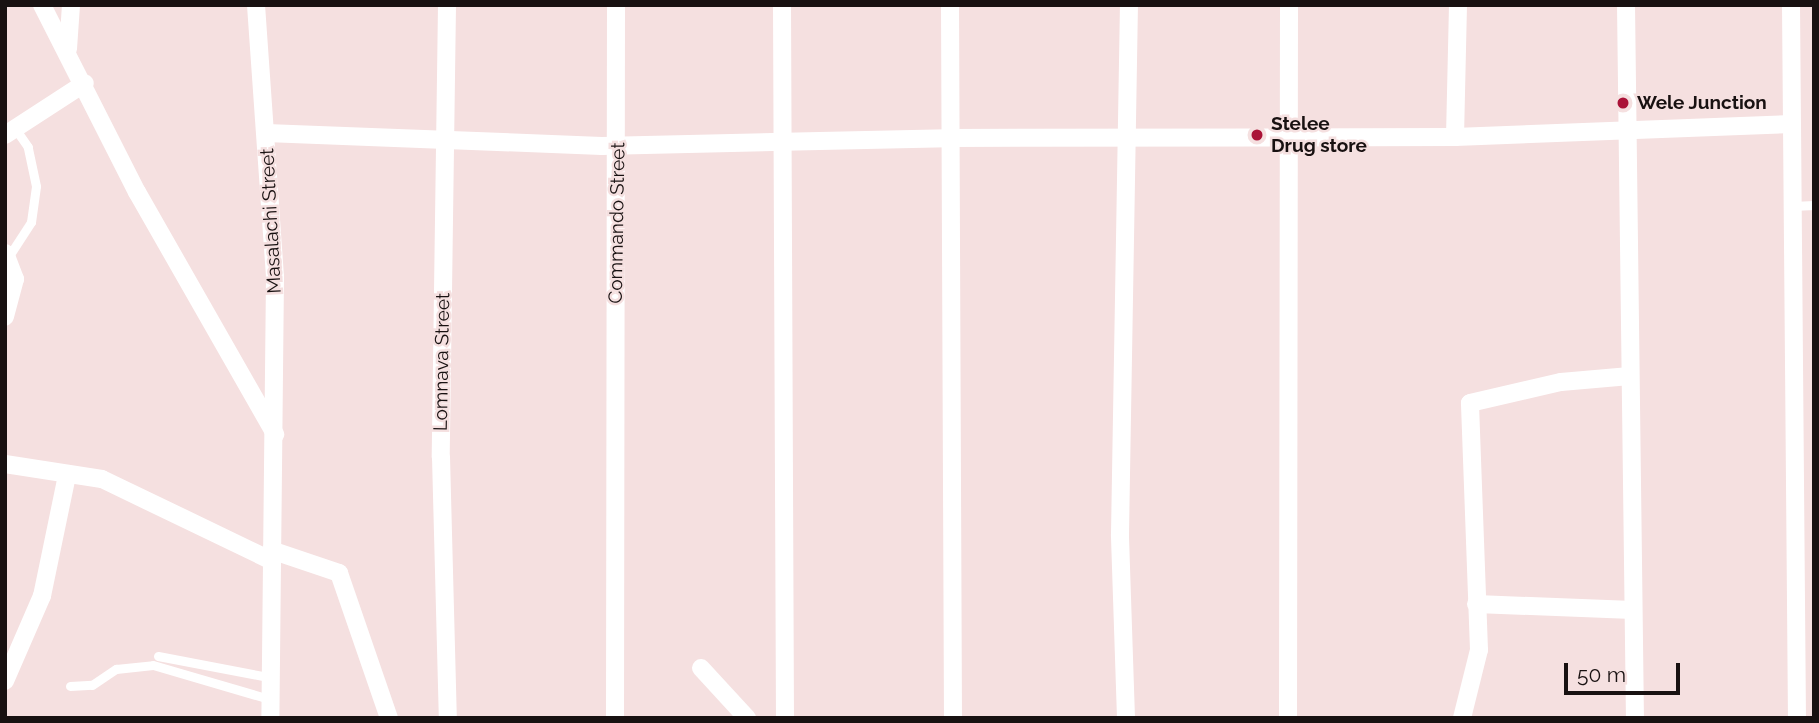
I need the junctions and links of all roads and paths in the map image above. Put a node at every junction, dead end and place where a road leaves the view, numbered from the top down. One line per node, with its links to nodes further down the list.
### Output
1 (42, 5): 13 (street)
2 (71, 5): 13 (street)
3 (256, 5): 18 (street, Masalachi Street)
4 (447, 5): 24 (street, Lomnava Street)
5 (616, 5): 25 (street, Commando Street)
6 (782, 5): 22 (street)
7 (950, 5): 21 (street)
8 (1129, 5): 19 (street)
9 (1289, 5): 23 (street)
10 (1458, 5): 20 (street)
11 (1626, 5): 16 (street)
12 (1791, 5): 15 (street)
13 (68, 49): 14 (street)
14 (85, 83): 17 (street); 31 (street)
15 (1792, 124): 16 (street); 27 (street)
16 (1627, 131): 20 (street); 30 (street)
17 (11, 133): 28 (lane)
18 (266, 133): 24 (street); 31 (street, Masalachi Street)
19 (1126, 137): 21 (street); 23 (street); 50 (street)
20 (1455, 137): 23 (street)
21 (947, 138): 22 (street); 49 (street)
22 (779, 139): 25 (street); 48 (street)
23 (1288, 139): 51 (street)
24 (445, 142): 25 (street); 45 (street, Lomnava Street)
25 (618, 146): 46 (street, Commando Street)
26 (1814, 205): 27 (lane)
27 (1793, 206): 54 (street)
28 (6, 256): 29 (street)
29 (5, 317)
30 (1630, 376): 35 (street); 36 (street)
31 (277, 437): 34 (street, Masalachi Street)
32 (5, 464): 33 (street)
33 (67, 475): 34 (street); 40 (street)
34 (271, 555): 39 (street, Masalachi Street); 44 (street)
35 (1476, 604): 36 (street); 52 (street)
36 (1633, 610): 53 (street)
37 (159, 656): 39 (lane)
38 (701, 668): 47 (street)
39 (268, 677): 42 (street, Masalachi Street)
40 (5, 681)
41 (69, 687): 42 (lane)
42 (269, 699): 43 (street, Masalachi Street)
43 (270, 718)
44 (389, 718)
45 (448, 718)
46 (615, 718)
47 (747, 718)
48 (785, 718)
49 (953, 718)
50 (1126, 718)
51 (1288, 718)
52 (1462, 718)
53 (1635, 718)
54 (1797, 718)

